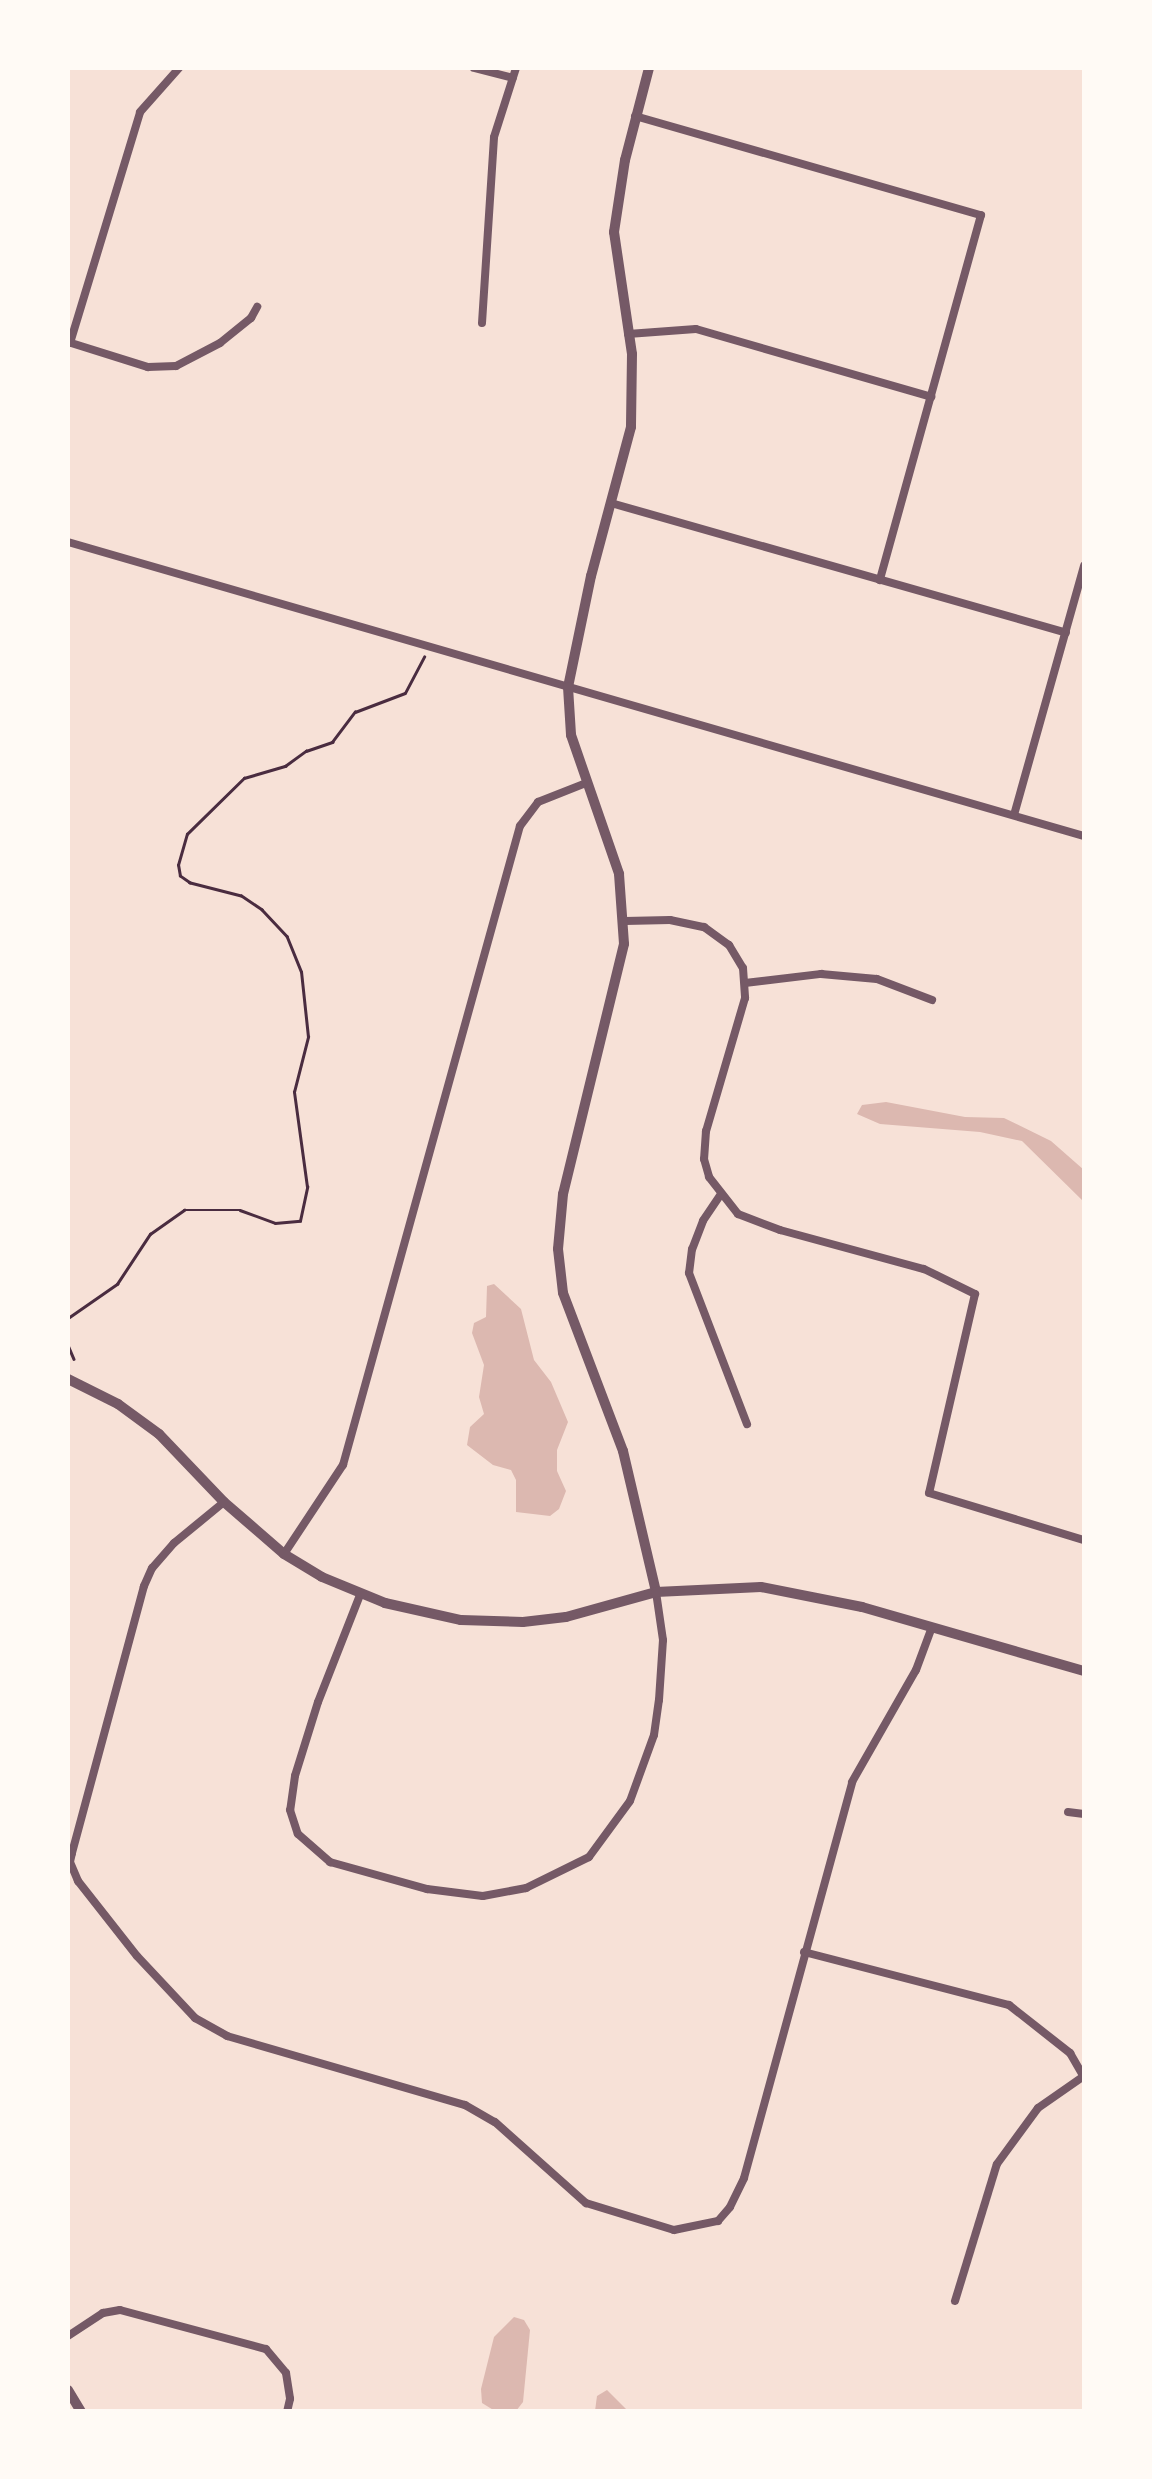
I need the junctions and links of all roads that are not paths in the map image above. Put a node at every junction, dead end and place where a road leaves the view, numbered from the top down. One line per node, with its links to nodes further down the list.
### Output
1 (179, 68): 10 (street)
2 (474, 68): 5 (street)
3 (516, 68): 5 (street)
4 (649, 68): 6 (street)
5 (513, 78): 8 (street)
6 (635, 116): 9 (street); 11 (street)
7 (256, 307): 10 (street)
8 (482, 323)
9 (628, 334): 11 (street); 12 (street)
10 (69, 342)
11 (931, 397): 15 (street)
12 (611, 503): 15 (street); 17 (street)
13 (68, 542): 17 (street)
14 (1084, 566): 16 (street)
15 (880, 580): 16 (street)
16 (1066, 632): 19 (street)
17 (568, 688): 18 (street); 19 (street)
18 (586, 783): 21 (street); 29 (street)
19 (1014, 815): 20 (street)
20 (1084, 836)
21 (625, 921): 22 (street); 30 (street)
22 (744, 983): 23 (street); 24 (street)
23 (932, 1000)
24 (721, 1194): 26 (street); 28 (street)
25 (68, 1379): 27 (street)
26 (747, 1424)
27 (224, 1502): 29 (street); 36 (street)
28 (1084, 1540)
29 (284, 1554): 31 (street)
30 (656, 1592): 31 (street); 31 (street); 32 (street)
31 (360, 1595)
32 (932, 1628): 33 (street); 37 (street)
33 (1084, 1671)
34 (1068, 1812): 35 (street)
35 (1084, 1814)
36 (70, 1853): 37 (street)
37 (804, 1952): 38 (street)
38 (1084, 2076): 39 (street)
39 (954, 2301)
40 (68, 2336): 43 (street)
41 (68, 2390): 42 (street)
42 (81, 2412)
43 (287, 2412)

